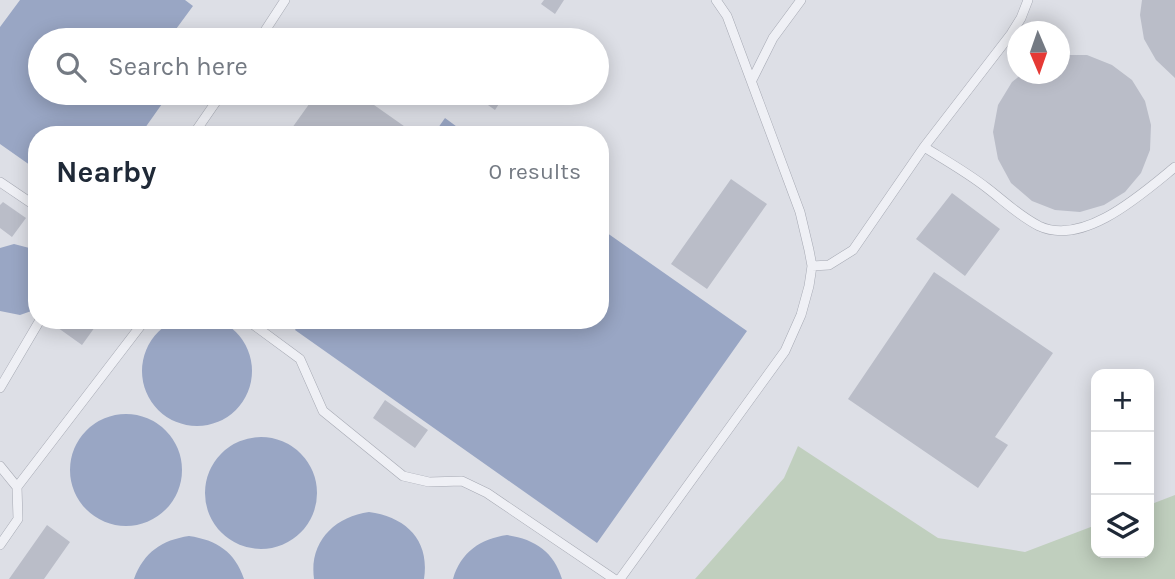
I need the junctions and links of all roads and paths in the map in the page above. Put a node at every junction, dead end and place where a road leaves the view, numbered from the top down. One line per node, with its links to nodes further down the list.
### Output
1 (285, 0): 5 (lane)
2 (716, 0): 6 (lane)
3 (801, 0): 6 (lane)
4 (1028, 0): 9 (lane)
5 (267, 28)
6 (752, 80): 13 (lane)
7 (214, 105): 8 (lane)
8 (199, 126)
9 (924, 147): 10 (lane); 13 (lane)
10 (1175, 167)
11 (0, 182): 12 (lane)
12 (28, 201)
13 (812, 267): 22 (lane)
14 (35, 329): 17 (lane)
15 (138, 329): 19 (lane)
16 (259, 329): 21 (lane)
17 (0, 388)
18 (0, 466): 19 (lane)
19 (17, 487): 20 (lane)
20 (0, 545)
21 (614, 579)
22 (620, 579)

